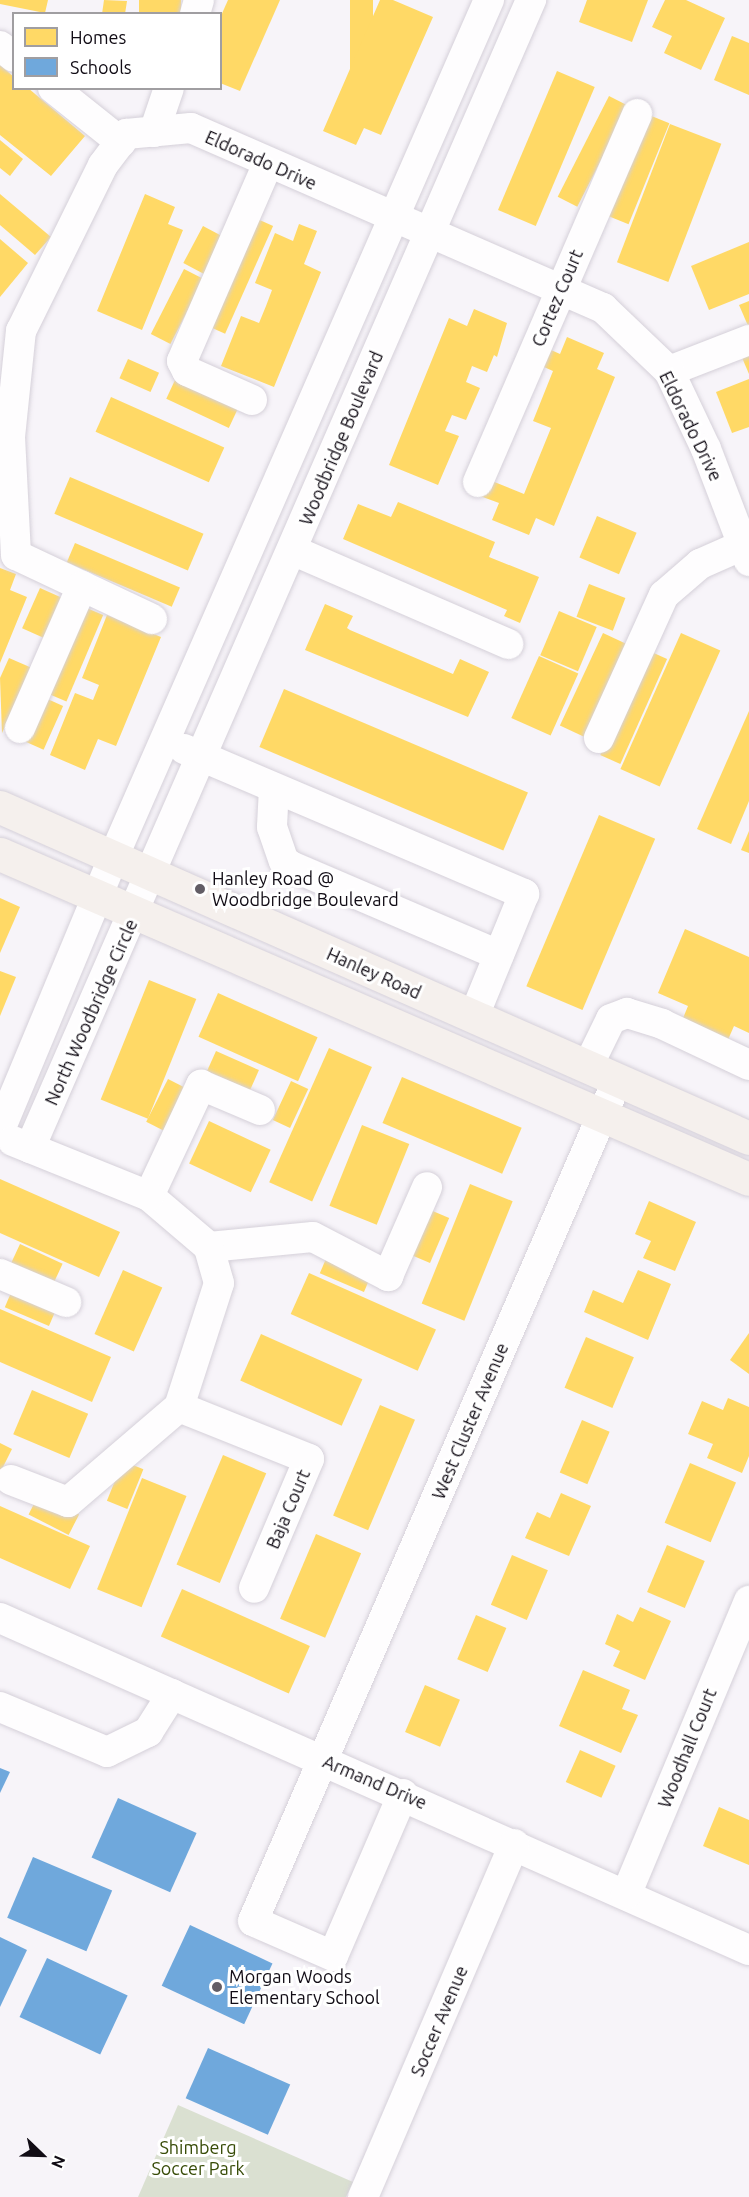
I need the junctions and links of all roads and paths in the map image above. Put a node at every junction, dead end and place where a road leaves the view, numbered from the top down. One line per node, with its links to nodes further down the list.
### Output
1 (489, 0): 11 (street)
2 (531, 0): 12 (street, Woodbridge Boulevard)
3 (0, 46): 4 (street)
4 (12, 55)
5 (56, 90): 9 (street)
6 (168, 90): 8 (street)
7 (637, 114): 13 (street, Cortez Court)
8 (154, 132): 9 (street, Eldorado Drive); 10 (street, Eldorado Drive)
9 (121, 142): 14 (street)
10 (268, 163): 11 (street, Eldorado Drive); 17 (street)
11 (392, 218): 12 (street, Eldorado Drive); 27 (street)
12 (430, 233): 13 (street, Eldorado Drive); 20 (street, Woodbridge Boulevard)
13 (560, 288): 16 (street, Eldorado Drive); 19 (street, Cortez Court)
14 (10, 327): 18 (street)
15 (749, 340): 16 (street)
16 (669, 371): 21 (street, Eldorado Drive)
17 (252, 400)
18 (7, 407): 22 (street)
19 (478, 482)
20 (292, 550): 24 (street); 28 (street, Woodbridge Boulevard)
21 (746, 553): 26 (street)
22 (82, 586): 23 (street); 25 (street)
23 (152, 619)
24 (508, 644)
25 (20, 728)
26 (599, 738)
27 (165, 740): 28 (street); 32 (street)
28 (202, 757): 29 (street); 33 (street, Woodbridge Boulevard)
29 (274, 788): 36 (street); 36 (street)
30 (0, 807): 32 (main road, Hanley Road)
31 (0, 854): 34 (main road)
32 (113, 858): 33 (main road, Hanley Road); 34 (street, North Woodbridge Circle)
33 (150, 875): 35 (street, North Woodbridge Circle); 37 (main road, Hanley Road)
34 (97, 897): 35 (main road); 43 (street, North Woodbridge Circle)
35 (135, 913): 42 (main road); 46 (street, North Woodbridge Circle)
36 (499, 955): 37 (street)
37 (474, 1016): 39 (main road, Hanley Road)
38 (749, 1065): 39 (street)
39 (588, 1066): 40 (main road, Hanley Road)
40 (617, 1081): 42 (street, West Cluster Avenue); 44 (main road, Hanley Road)
41 (260, 1110): 49 (street)
42 (601, 1117): 47 (main road); 60 (street, West Cluster Avenue)
43 (0, 1130)
44 (747, 1132)
45 (0, 1135): 46 (street)
46 (30, 1148): 49 (street)
47 (749, 1179)
48 (427, 1188): 50 (street)
49 (149, 1196): 50 (street)
50 (209, 1247): 53 (street)
51 (0, 1275): 52 (street)
52 (66, 1302)
53 (179, 1407): 54 (street); 55 (street, Baja Court)
54 (11, 1480)
55 (254, 1588)
56 (746, 1612): 63 (street, Woodhall Court)
57 (0, 1618): 58 (street, Armand Drive)
58 (172, 1694): 59 (street); 60 (street, Armand Drive)
59 (0, 1707)
60 (323, 1760): 61 (street, Armand Drive); 61 (street, West Cluster Avenue)
61 (403, 1794): 62 (street, Armand Drive)
62 (514, 1844): 63 (street, Armand Drive); 65 (street, Soccer Avenue)
63 (626, 1896): 64 (street, Armand Drive)
64 (749, 1950)
65 (363, 2197)

